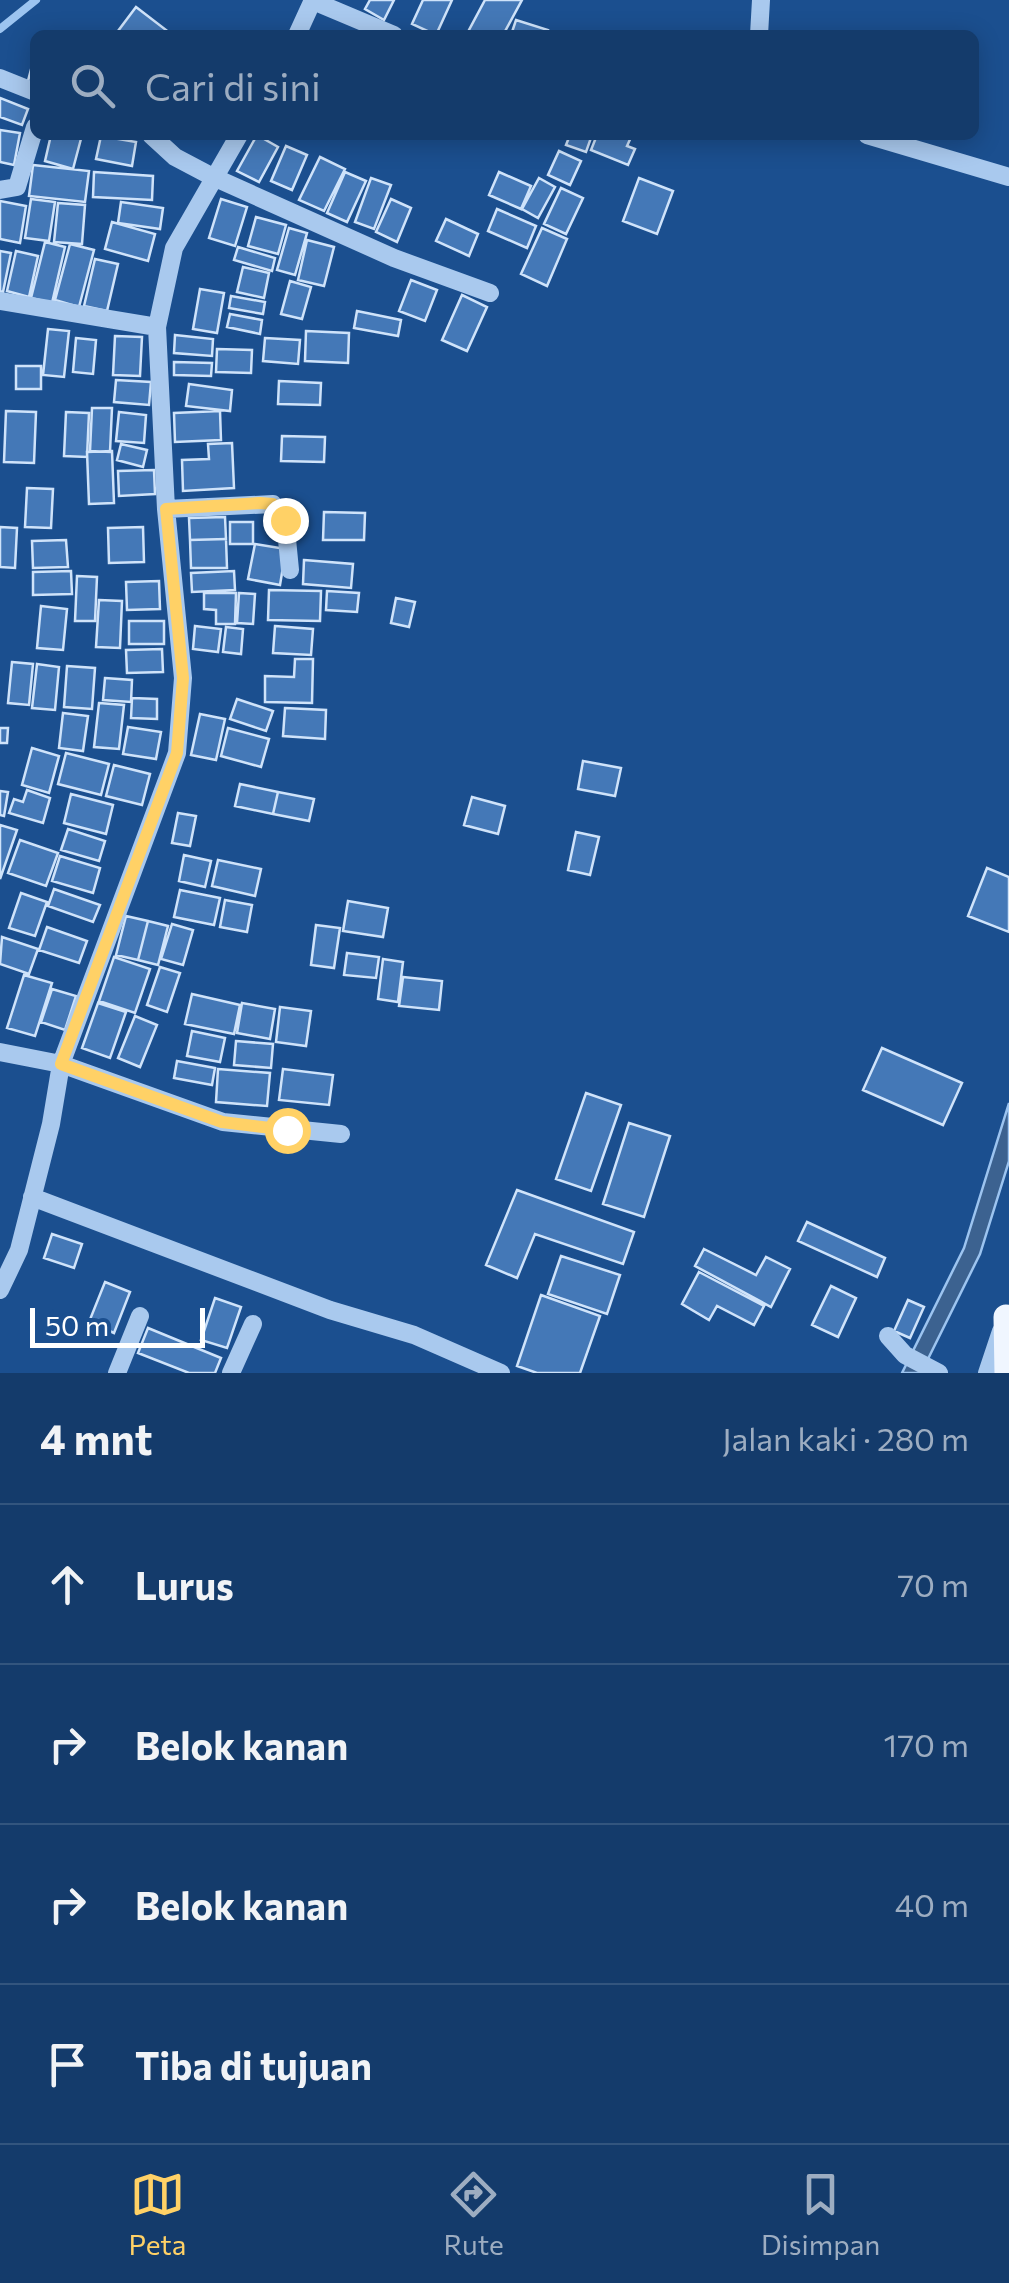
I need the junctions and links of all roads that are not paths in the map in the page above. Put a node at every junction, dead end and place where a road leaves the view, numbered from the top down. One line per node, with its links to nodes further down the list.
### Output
1 (313, 0): 3 (street); 4 (street)
2 (762, 0): 5 (street)
3 (299, 30)
4 (382, 30)
5 (759, 30)
6 (0, 78): 7 (street)
7 (30, 90)
8 (31, 140): 14 (street)
9 (156, 140): 12 (street)
10 (235, 140): 12 (street)
11 (884, 140): 13 (street)
12 (211, 176): 15 (street); 17 (street)
13 (1009, 178)
14 (0, 190)
15 (490, 293)
16 (0, 301): 17 (street)
17 (158, 327): 18 (street)
18 (166, 509): 19 (street); 21 (street)
19 (290, 570)
20 (0, 1052): 21 (street)
21 (61, 1064): 22 (street); 23 (street)
22 (341, 1134)
23 (32, 1197): 24 (street); 32 (street)
24 (0, 1290)
25 (1008, 1313): 33 (street); 34 (main road)
26 (140, 1316): 29 (street)
27 (253, 1324): 31 (street)
28 (888, 1336): 30 (street)
29 (122, 1371)
30 (934, 1371)
31 (231, 1373)
32 (502, 1373)
33 (987, 1373)
34 (1007, 1373)

